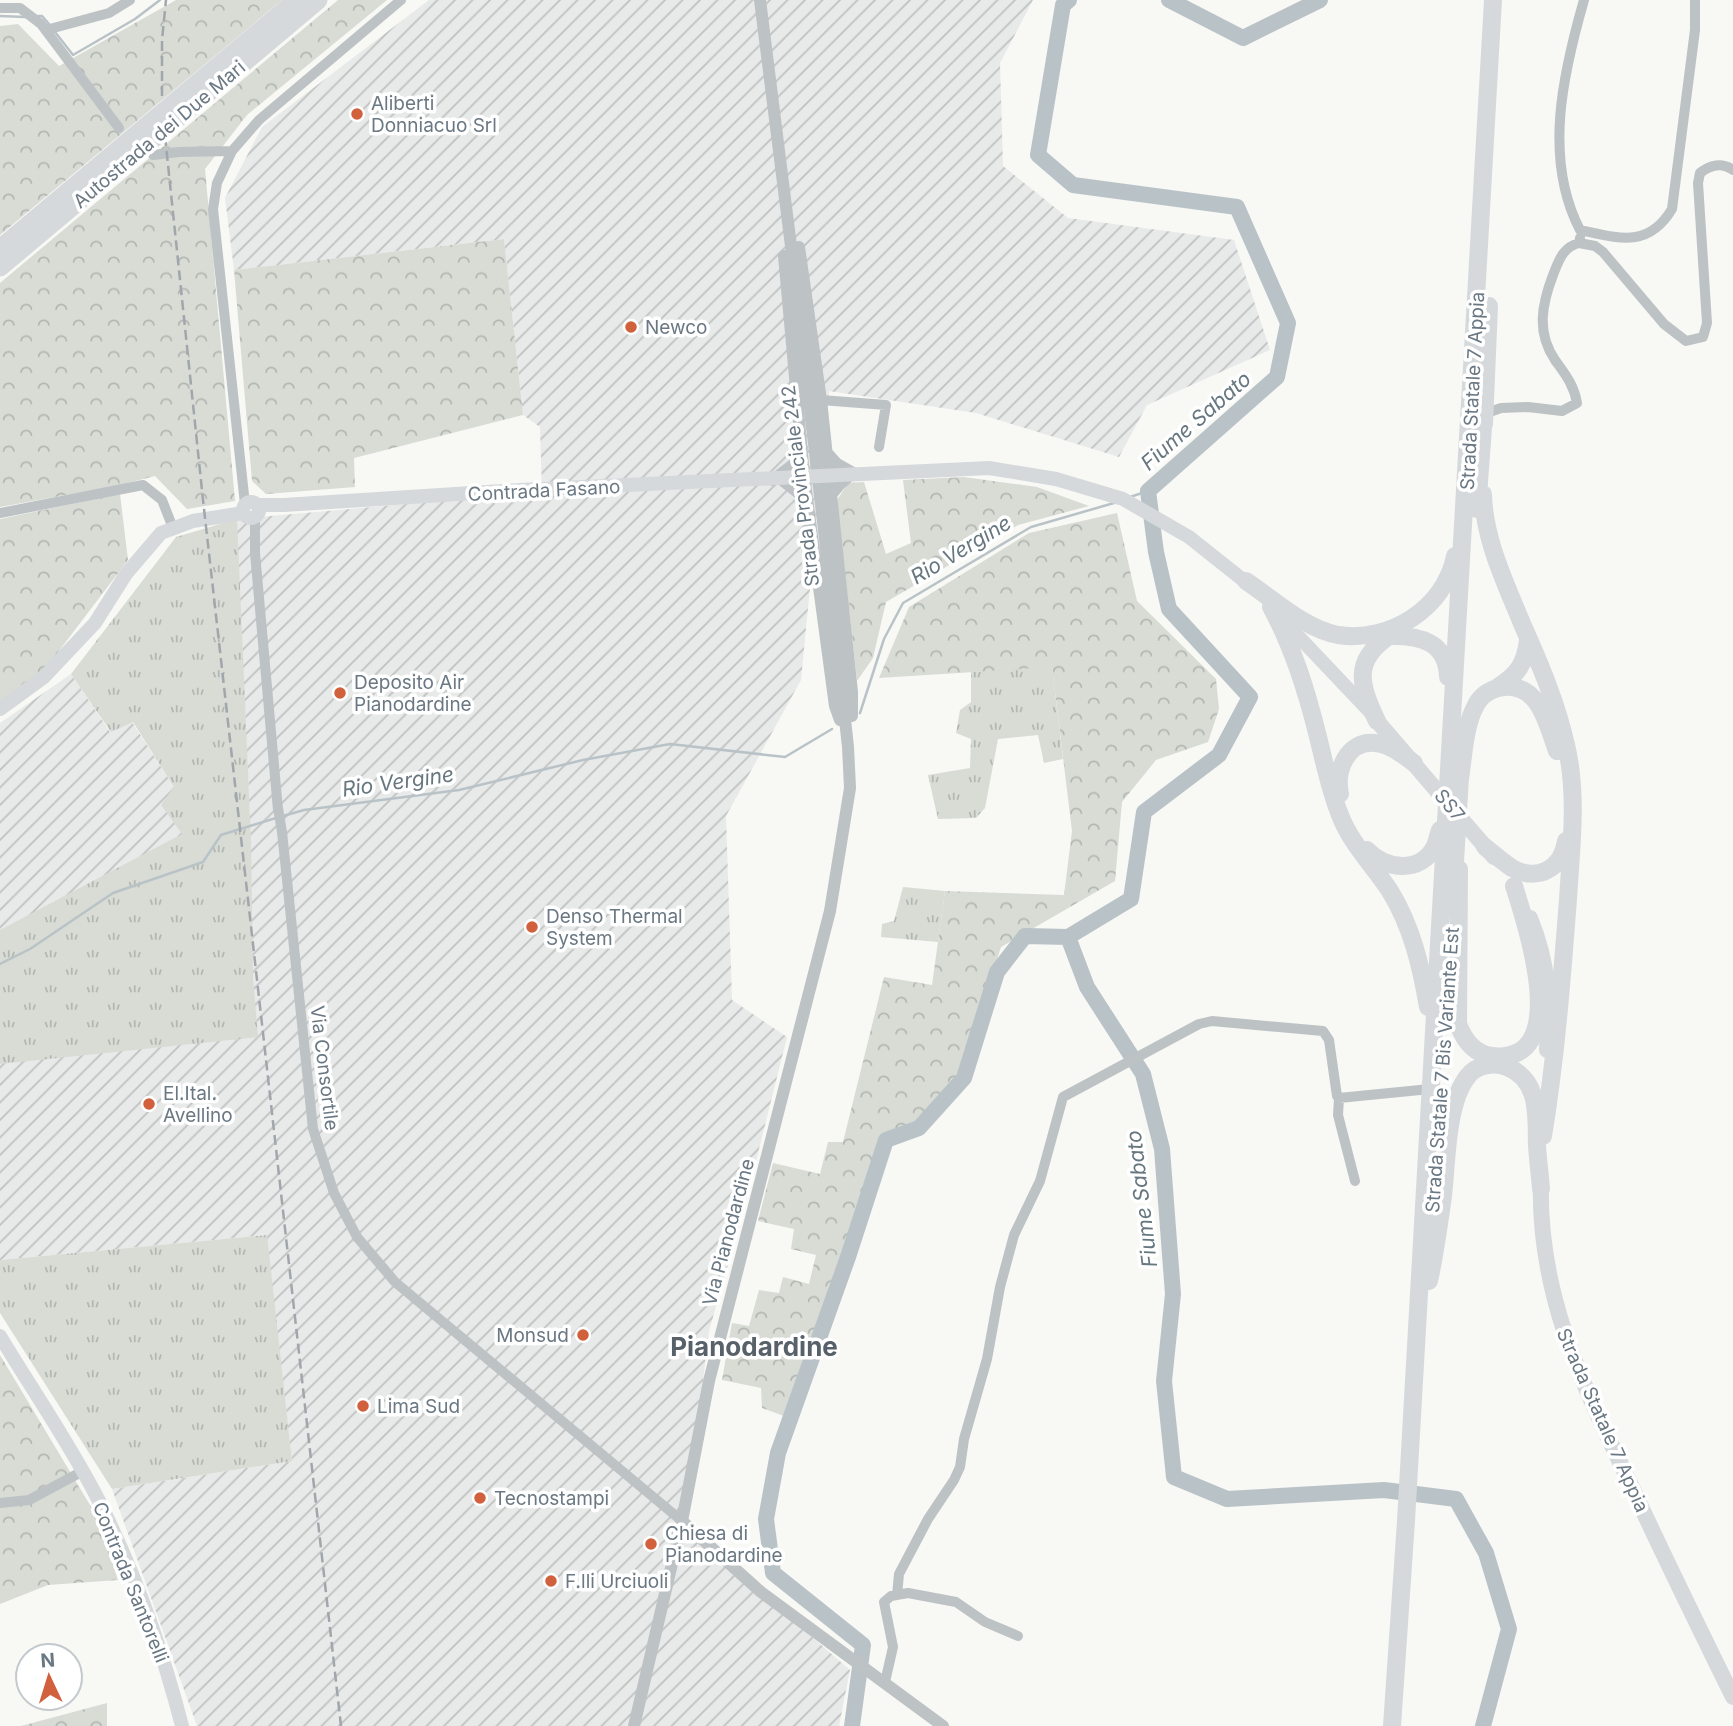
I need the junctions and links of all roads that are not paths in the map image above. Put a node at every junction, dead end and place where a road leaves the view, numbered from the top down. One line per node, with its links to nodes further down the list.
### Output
1 (130, 0): 11 (street)
2 (297, 0): 19 (highway, Autostrada dei Due Mari)
3 (318, 0): 20 (highway, Autostrada dei Due Mari)
4 (401, 0): 13 (street, Via Consortile)
5 (760, 0): 16 (street)
6 (1493, 0): 26 (highway, Strada Statale 7 Appia / SS7)
7 (1503, 0): 22 (highway, Strada Statale 7 Appia / SS7)
8 (1584, 0): 17 (street)
9 (1695, 0): 17 (street)
10 (0, 8): 11 (street)
11 (46, 30): 12 (street)
12 (119, 128)
13 (232, 151): 14 (street); 32 (street, Via Consortile)
14 (153, 155)
15 (1733, 170): 18 (street)
16 (785, 198): 21 (street); 24 (street); 43 (street, Strada Provinciale 242)
17 (1580, 230): 18 (street)
18 (1580, 243): 22 (street)
19 (0, 249)
20 (0, 267)
21 (821, 400): 23 (street); 25 (street)
22 (1484, 414): 38 (highway, SS7); 45 (highway, Strada Statale 7 Bis Variante Est)
23 (879, 447)
24 (802, 448): 29 (street); 30 (street)
25 (827, 453): 27 (street); 28 (street)
26 (1467, 472): 36 (highway); 42 (highway, Strada Statale 7 Appia / SS7)
27 (853, 473): 28 (main road, Contrada Fasano); 31 (street); 36 (main road, Contrada Fasano)
28 (829, 474): 29 (main road, Contrada Fasano); 31 (street)
29 (804, 476): 30 (main road, Contrada Fasano); 33 (street)
30 (777, 479): 32 (main road, Contrada Fasano); 33 (street)
31 (831, 495): 43 (street)
32 (248, 509): 35 (main road); 60 (street, Via Consortile)
33 (810, 509): 43 (street)
34 (0, 513): 35 (street)
35 (173, 528): 40 (main road)
36 (1246, 581): 37 (main road, Contrada Fasano)
37 (1271, 607): 41 (main road, Contrada Fasano); 49 (highway)
38 (1529, 639): 39 (highway); 52 (highway, SS7)
39 (1498, 687): 45 (highway); 47 (highway)
40 (0, 709)
41 (1377, 720): 42 (highway); 44 (main road, SS7)
42 (1451, 733): 45 (highway, Strada Statale 7 Appia / SS7)
43 (848, 747): 60 (street, Via Pianodardine)
44 (1414, 763): 45 (highway, SS7); 47 (main road, SS7 / SS7)
45 (1454, 784): 46 (highway, Strada Statale 7 Bis Variante Est); 49 (highway, Strada Statale 7 Bis Variante Est)
46 (1459, 813): 48 (highway); 55 (highway, Strada Statale 7 Bis Variante Est)
47 (1485, 847): 48 (main road, Strada Statale 7 Appia / SS7)
48 (1514, 886): 52 (main road, Strada Statale 7 Appia / SS7)
49 (1432, 1056): 50 (highway, Strada Statale 7 Bis Variante Est)
50 (1430, 1089): 51 (street); 57 (highway, Strada Statale 7 Bis Variante Est)
51 (1339, 1098): 53 (street); 62 (street)
52 (1543, 1136): 54 (main road, Strada Statale 7 Appia / SS7)
53 (1355, 1181)
54 (1541, 1189): 55 (highway); 65 (main road, Strada Statale 7 Appia / SS7)
55 (1429, 1281): 57 (highway, Strada Statale 7 Bis Variante Est)
56 (0, 1336): 58 (main road, Contrada Santorelli)
57 (1414, 1451): 61 (highway, Strada Statale 7 Bis Variante Est)
58 (83, 1471): 59 (street); 66 (main road, Contrada Santorelli)
59 (0, 1503)
60 (682, 1521): 64 (street); 67 (street, Via Pianodardine)
61 (1411, 1521): 69 (highway, Strada Statale 7 Bis Variante Est); 70 (highway, Strada Statale 7 Bis Variante Est)
62 (897, 1595): 63 (street); 64 (street)
63 (1018, 1636)
64 (885, 1682): 68 (street)
65 (1733, 1698)
66 (182, 1726)
67 (634, 1726)
68 (943, 1726)
69 (1392, 1726)
70 (1400, 1726)

